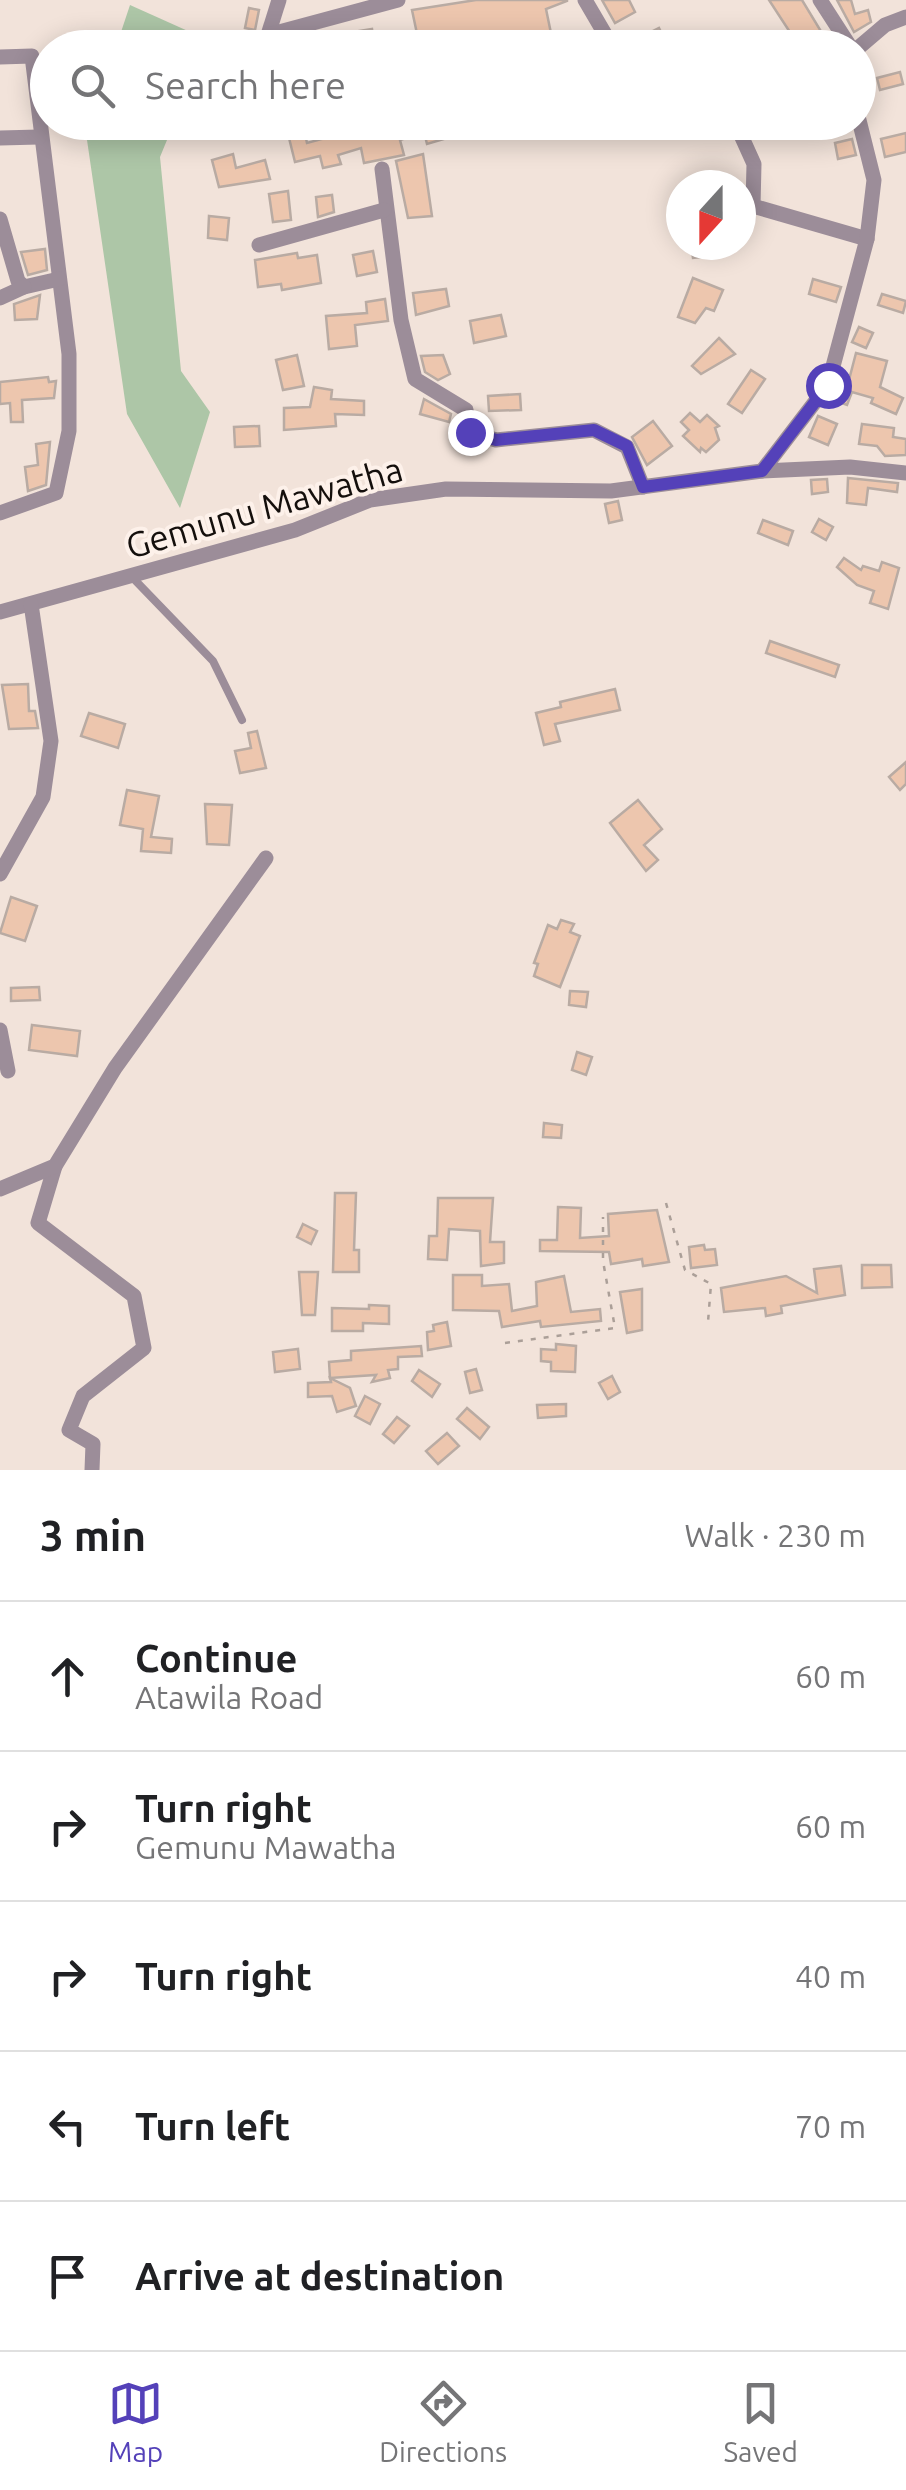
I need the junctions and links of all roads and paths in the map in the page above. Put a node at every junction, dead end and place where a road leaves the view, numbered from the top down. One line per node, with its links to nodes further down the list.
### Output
1 (279, 0): 6 (street)
2 (398, 0): 7 (street)
3 (585, 0): 8 (street)
4 (820, 0): 9 (street)
5 (906, 17): 10 (street)
6 (269, 30)
7 (301, 30)
8 (602, 30)
9 (841, 30)
10 (876, 32)
11 (30, 56): 12 (street)
12 (0, 57)
13 (30, 137): 14 (street)
14 (0, 138)
15 (39, 140): 23 (street)
16 (743, 140): 21 (street)
17 (864, 140): 21 (street)
18 (382, 169): 19 (street)
19 (384, 210): 22 (street); 28 (street)
20 (0, 220): 24 (street)
21 (867, 239): 26 (street)
22 (259, 245)
23 (59, 279): 24 (street); 29 (street)
24 (24, 286): 25 (street)
25 (0, 298)
26 (762, 471): 27 (street, Gemunu Mawatha); 28 (street, Gemunu Mawatha)
27 (906, 474)
28 (643, 487): 30 (street, Gemunu Mawatha)
29 (0, 512)
30 (131, 576): 31 (street, Gemunu Mawatha); 33 (lane)
31 (31, 604): 32 (street, Gemunu Mawatha); 35 (street)
32 (0, 612)
33 (242, 720)
34 (266, 858): 38 (street)
35 (0, 874)
36 (0, 1030): 37 (street)
37 (8, 1070)
38 (55, 1166): 39 (street); 44 (street)
39 (0, 1190)
40 (666, 1203): 42 (path)
41 (603, 1217): 43 (path)
42 (708, 1322)
43 (505, 1343)
44 (92, 1470)

